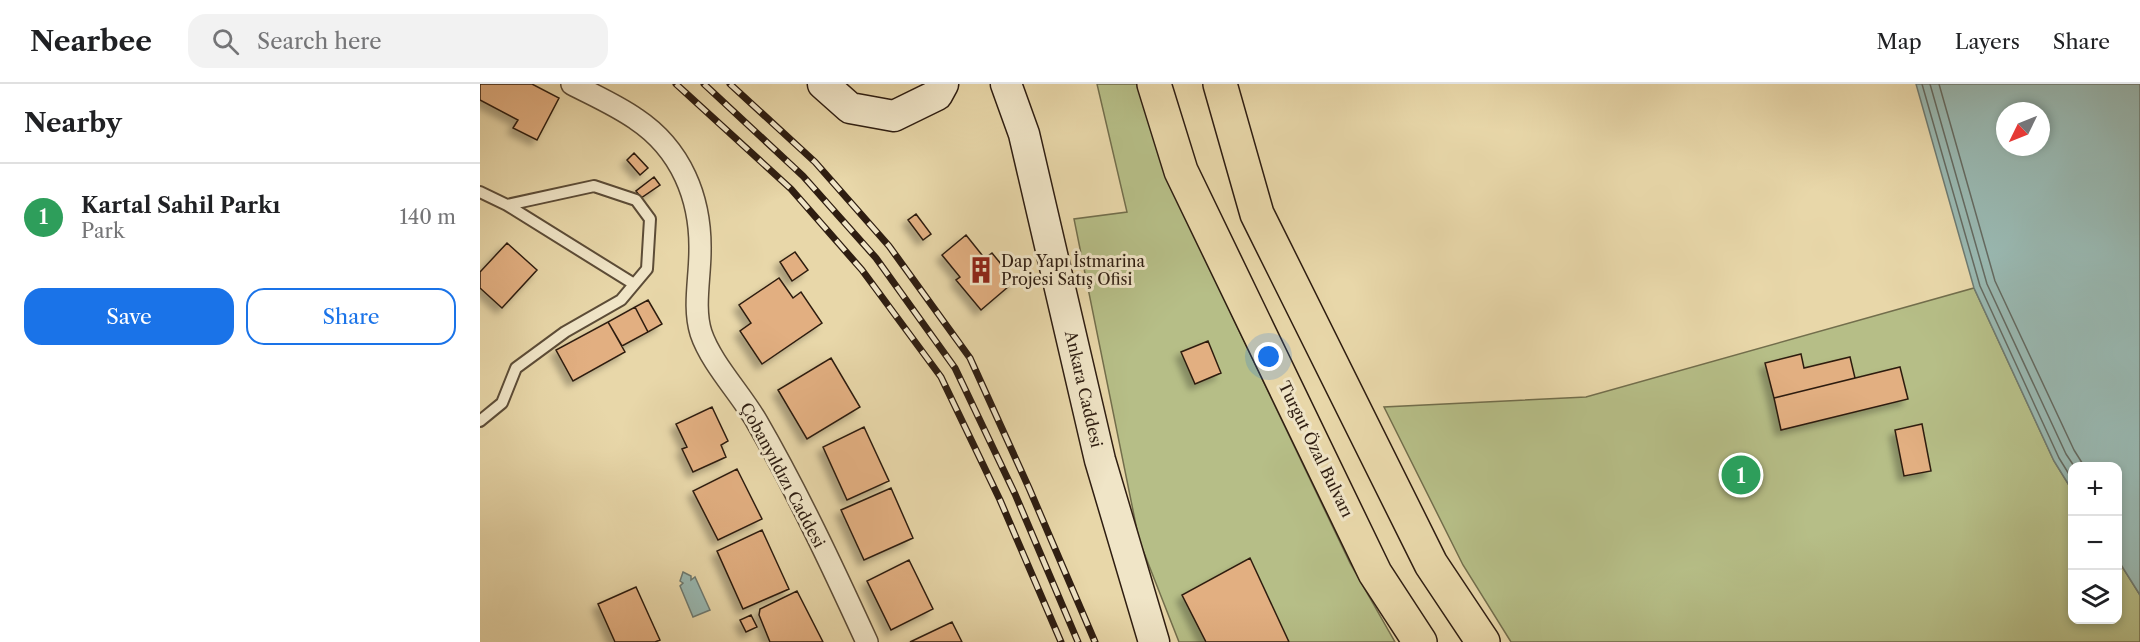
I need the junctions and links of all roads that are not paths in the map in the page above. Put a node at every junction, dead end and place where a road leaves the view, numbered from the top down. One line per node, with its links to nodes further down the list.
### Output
1 (572, 84): 13 (street, Çobanyıldızı Caddesi)
2 (823, 84): 3 (main road)
3 (943, 84)
4 (1006, 84): 8 (main road, Ankara Caddesi)
5 (1022, 84): 8 (main road, Ankara Caddesi)
6 (1154, 84): 15 (highway, Turgut Özal Bulvarı)
7 (1220, 84): 16 (highway)
8 (1024, 134): 14 (main road, Ankara Caddesi)
9 (480, 192): 10 (lane)
10 (507, 205): 11 (lane); 11 (lane)
11 (634, 284): 12 (lane)
12 (480, 421)
13 (867, 642)
14 (1154, 642)
15 (1420, 642)
16 (1483, 642)

